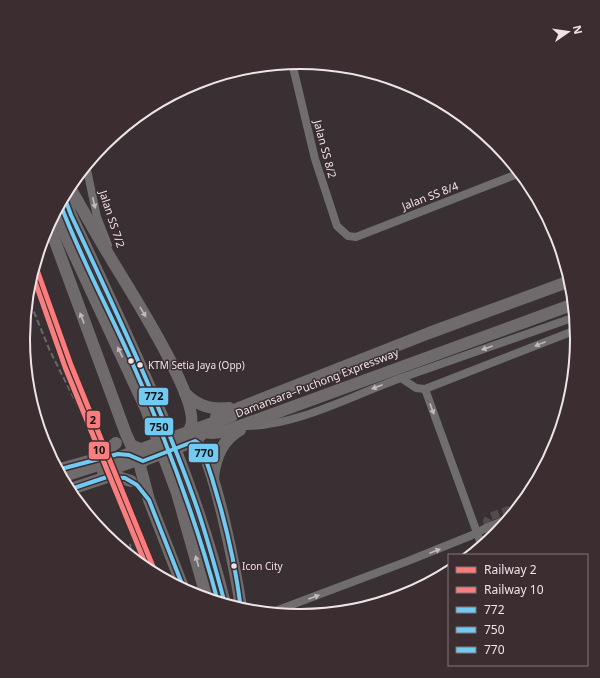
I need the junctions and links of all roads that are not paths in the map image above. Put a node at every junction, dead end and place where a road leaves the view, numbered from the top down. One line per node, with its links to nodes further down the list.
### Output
1 (293, 69): 8 (street, Jalan SS 8/2)
2 (88, 173): 9 (street, Jalan SS 7/2, one-way to 9)
3 (514, 175): 8 (street, Jalan SS 8/4)
4 (73, 193): 9 (highway)
5 (67, 203): 40 (highway)
6 (58, 220): 39 (highway, one-way to 6)
7 (52, 235): 22 (highway, one-way to 7)
8 (348, 236)
9 (123, 278): 19 (highway, one-way to 19)
10 (564, 283): 20 (highway)
11 (566, 289): 14 (highway, Damansara–Puchong Expressway)
12 (567, 299): 14 (highway, Damansara–Puchong Expressway)
13 (568, 306): 21 (highway)
14 (518, 311): 30 (highway, Damansara–Puchong Expressway, bridge); 33 (highway, Damansara–Puchong Expressway, bridge)
15 (569, 319): 17 (street, one-way to 17)
16 (570, 332): 18 (street, one-way to 18)
17 (401, 378): 18 (street); 24 (street, one-way to 24)
18 (425, 389): 37 (street, one-way to 37)
19 (185, 393): 20 (highway); 23 (highway)
20 (239, 407): 25 (highway)
21 (264, 418): 24 (highway); 25 (highway)
22 (121, 420): 27 (highway); 28 (highway, bridge)
23 (191, 424): 25 (highway); 27 (highway, bridge)
24 (248, 426): 32 (highway)
25 (203, 432): 26 (highway)
26 (195, 442): 27 (highway, bridge); 32 (highway)
27 (139, 458): 28 (highway, bridge); 31 (highway, bridge); 35 (highway)
28 (94, 460): 29 (highway)
29 (63, 468)
30 (66, 475)
31 (104, 478): 34 (highway); 35 (highway, bridge)
32 (213, 479): 41 (highway)
33 (71, 482)
34 (75, 488)
35 (148, 500): 38 (highway)
36 (497, 523): 42 (street, one-way to 36, bridge)
37 (480, 540)
38 (180, 581)
39 (205, 591)
40 (222, 598)
41 (240, 602)
42 (283, 608)

